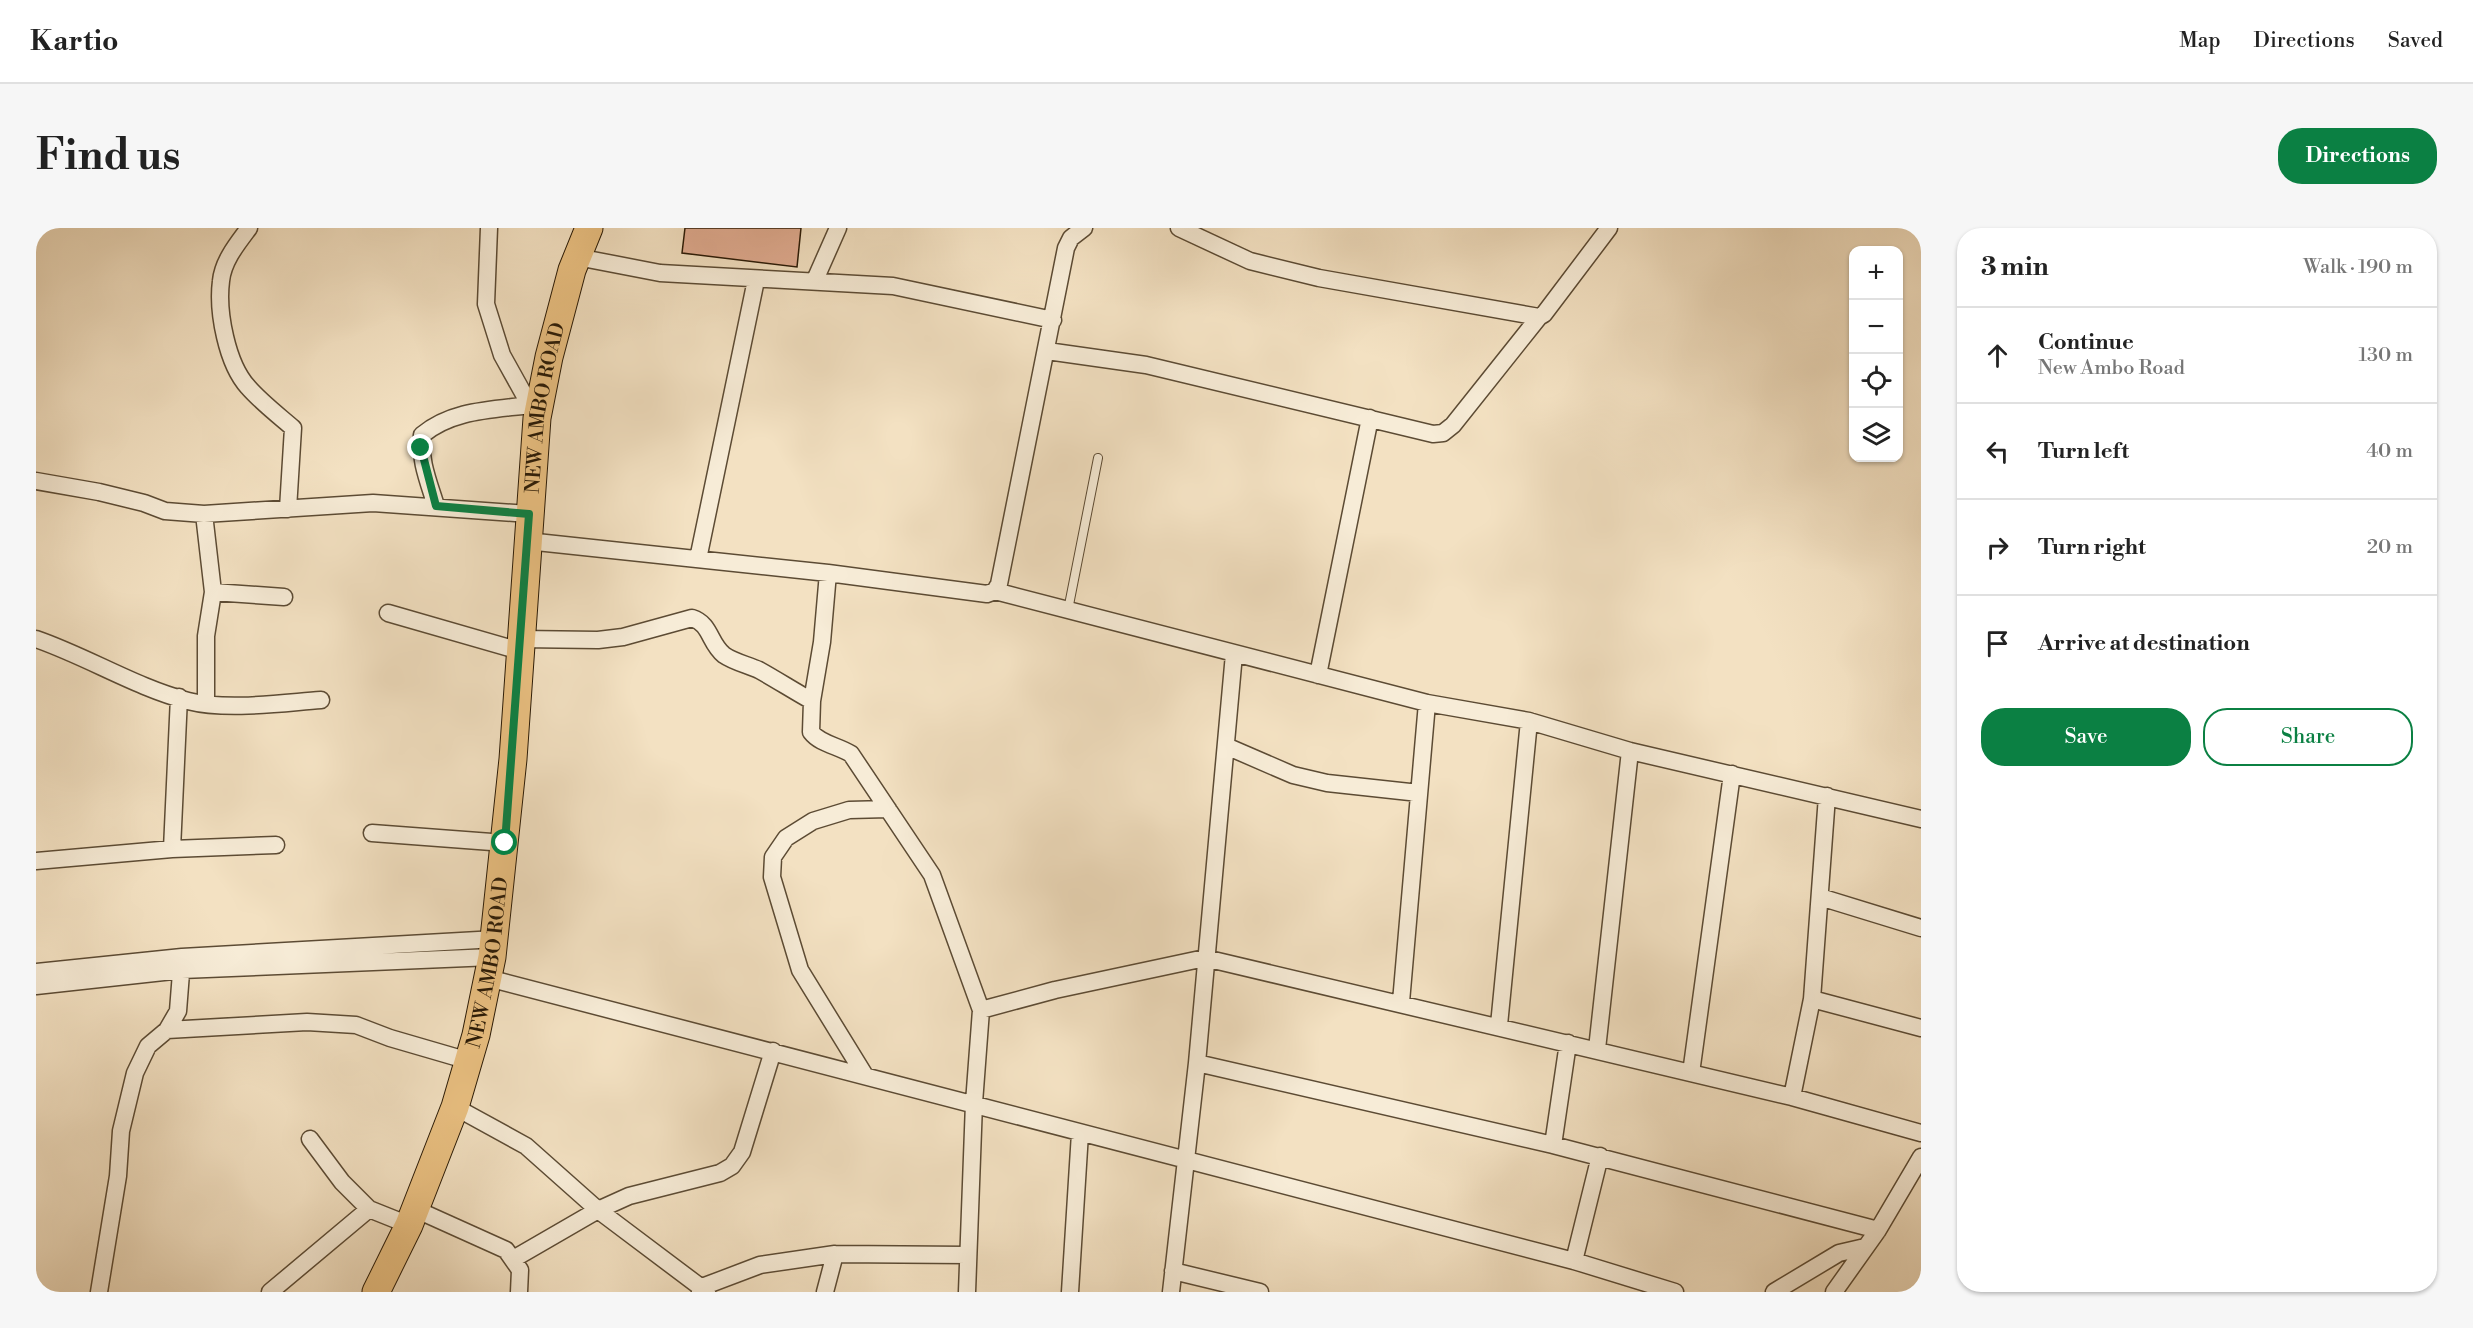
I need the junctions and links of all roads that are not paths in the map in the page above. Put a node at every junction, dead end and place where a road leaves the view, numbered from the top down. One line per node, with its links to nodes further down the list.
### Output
1 (249, 228): 19 (street)
2 (489, 228): 14 (street)
3 (589, 228): 8 (main road, NEW AMBO ROAD)
4 (838, 228): 10 (street)
5 (1084, 228): 12 (street)
6 (1179, 228): 11 (street)
7 (1609, 228): 11 (street)
8 (577, 257): 9 (street); 14 (main road, NEW AMBO ROAD)
9 (756, 280): 10 (street); 23 (street)
10 (815, 280): 12 (street)
11 (1539, 317): 15 (street)
12 (1053, 320): 13 (street)
13 (1047, 351): 15 (street); 25 (street)
14 (533, 411): 18 (street); 21 (main road, NEW AMBO ROAD)
15 (1370, 418): 33 (street)
16 (1098, 458): 28 (lane)
17 (36, 481): 20 (street)
18 (436, 506): 19 (street); 21 (street)
19 (288, 509): 20 (street)
20 (204, 514): 26 (street)
21 (529, 514): 22 (main road, NEW AMBO ROAD)
22 (527, 541): 23 (street); 31 (main road, NEW AMBO ROAD)
23 (698, 559): 24 (street)
24 (828, 573): 25 (street); 36 (street)
25 (995, 591): 28 (street)
26 (213, 592): 27 (street); 38 (street)
27 (284, 597)
28 (1068, 610): 32 (street)
29 (388, 613): 31 (street)
30 (36, 639): 34 (street)
31 (520, 645): 36 (street); 48 (main road, NEW AMBO ROAD)
32 (1234, 654): 33 (street); 40 (street)
33 (1318, 675): 37 (street)
34 (179, 697): 38 (street); 50 (street)
35 (321, 700): 38 (street)
36 (812, 701): 45 (street)
37 (1427, 703): 39 (street); 43 (street)
38 (206, 704)
39 (1529, 721): 41 (street); 62 (street)
40 (1226, 746): 43 (street); 55 (street)
41 (1630, 751): 42 (street); 66 (street)
42 (1732, 774): 44 (street); 70 (street)
43 (1419, 794): 60 (street)
44 (1827, 796): 46 (street); 52 (street)
45 (888, 810): 61 (street); 71 (street)
46 (1921, 819)
47 (372, 833): 48 (street)
48 (505, 843): 54 (main road, NEW AMBO ROAD)
49 (276, 845): 50 (street)
50 (172, 849): 51 (street)
51 (36, 861)
52 (1820, 897): 53 (street); 59 (street)
53 (1921, 928)
54 (492, 958): 56 (street); 67 (street); 68 (main road, NEW AMBO ROAD)
55 (1205, 958): 60 (street); 61 (street); 69 (street)
56 (182, 963): 57 (street); 58 (street); 64 (street)
57 (36, 972)
58 (36, 986)
59 (1812, 999): 63 (street); 72 (street)
60 (1401, 1002): 62 (street)
61 (981, 1010): 73 (street)
62 (1499, 1026): 65 (street)
63 (1921, 1028)
64 (167, 1029): 68 (street); 93 (street)
65 (1568, 1042): 66 (street); 78 (street)
66 (1597, 1049): 70 (street)
67 (773, 1051): 71 (street); 83 (street)
68 (469, 1061): 74 (main road, NEW AMBO ROAD)
69 (1197, 1063): 78 (street); 81 (street)
70 (1691, 1073): 72 (street)
71 (864, 1074): 73 (street)
72 (1792, 1097): 76 (street)
73 (974, 1103): 75 (street); 88 (street)
74 (455, 1107): 83 (street); 84 (main road, NEW AMBO ROAD)
75 (1080, 1133): 81 (street); 99 (street)
76 (1921, 1133)
77 (310, 1139): 82 (street)
78 (1553, 1144): 79 (street)
79 (1600, 1156): 85 (street); 90 (street)
80 (1921, 1158): 85 (street)
81 (1185, 1161): 90 (street); 91 (street)
82 (369, 1209): 84 (street); 94 (street)
83 (598, 1210): 89 (street); 92 (street)
84 (412, 1217): 89 (street); 95 (main road, NEW AMBO ROAD)
85 (1878, 1230): 86 (street)
86 (1865, 1247): 103 (street); 104 (street)
87 (835, 1254): 88 (street); 92 (street); 97 (street)
88 (968, 1255): 98 (street)
89 (515, 1258): 96 (street)
90 (1574, 1261): 102 (street)
91 (1173, 1271): 100 (street); 101 (street)
92 (703, 1290)
93 (99, 1292)
94 (270, 1292)
95 (376, 1292)
96 (519, 1292)
97 (825, 1292)
98 (967, 1292)
99 (1070, 1292)
100 (1171, 1292)
101 (1260, 1292)
102 (1675, 1292)
103 (1774, 1292)
104 (1833, 1292)

